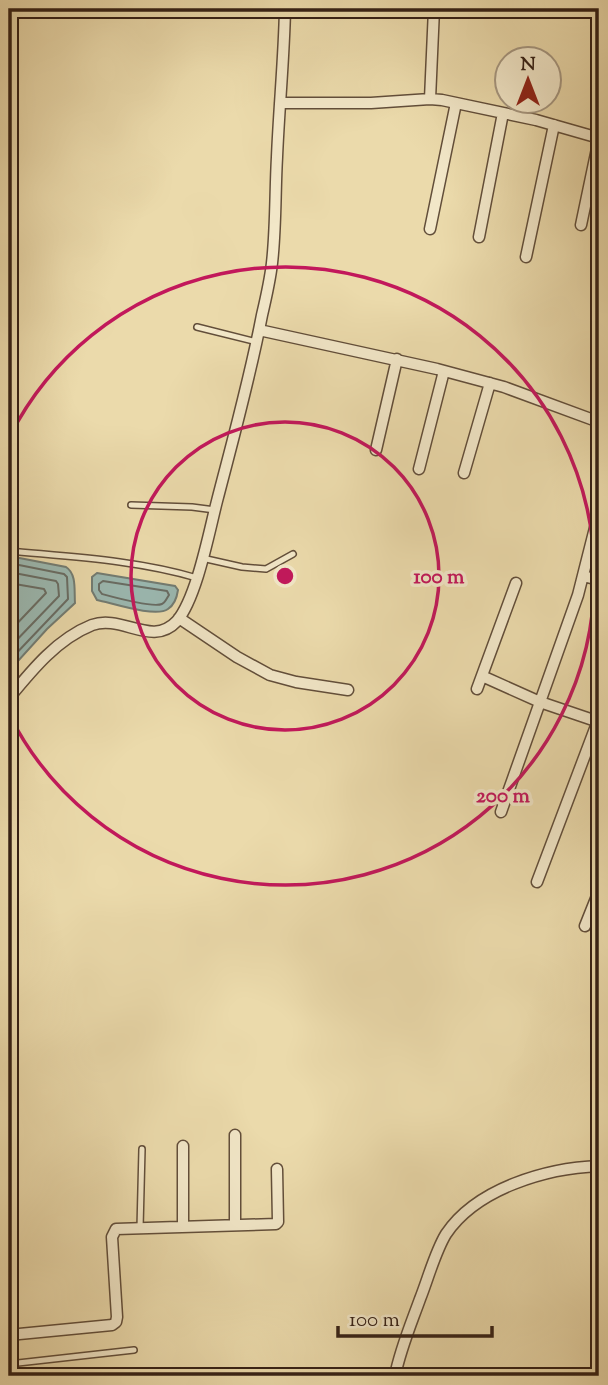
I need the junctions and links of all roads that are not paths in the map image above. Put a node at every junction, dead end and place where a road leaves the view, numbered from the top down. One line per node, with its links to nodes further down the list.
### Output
1 (285, 9): 4 (street)
2 (434, 9): 3 (street)
3 (430, 99): 4 (street); 5 (street)
4 (280, 103): 16 (street)
5 (456, 103): 6 (street); 12 (street)
6 (492, 111)
7 (502, 116): 13 (street)
8 (516, 116): 9 (street)
9 (554, 125): 10 (street); 14 (street)
10 (599, 139): 11 (street)
11 (582, 225)
12 (430, 229)
13 (479, 237)
14 (526, 257)
15 (197, 327): 17 (lane)
16 (259, 330): 17 (street); 18 (street)
17 (257, 342): 26 (street)
18 (397, 359): 19 (street); 22 (street)
19 (444, 371): 20 (street); 23 (street)
20 (490, 383): 21 (street); 24 (street)
21 (599, 422)
22 (376, 450)
23 (419, 469)
24 (464, 473)
25 (131, 505): 26 (lane)
26 (215, 510): 30 (street)
27 (599, 512): 31 (street)
28 (9, 551): 32 (lane)
29 (293, 554): 30 (lane)
30 (202, 558): 32 (street)
31 (583, 576): 33 (street); 40 (street)
32 (197, 578): 35 (street)
33 (599, 580)
34 (516, 583): 36 (street)
35 (179, 618): 37 (street); 39 (street)
36 (482, 676): 38 (street); 40 (street)
37 (348, 690)
38 (477, 690)
39 (9, 698)
40 (540, 702): 41 (street); 42 (street)
41 (599, 720): 43 (street)
42 (501, 811)
43 (537, 882)
44 (599, 891): 45 (street)
45 (585, 926)
46 (235, 1135): 51 (street)
47 (183, 1146): 52 (street)
48 (142, 1149): 53 (lane)
49 (599, 1166): 57 (street)
50 (277, 1169): 51 (street)
51 (235, 1225): 52 (street)
52 (183, 1227): 53 (street)
53 (140, 1228): 54 (street)
54 (9, 1335)
55 (134, 1350): 56 (lane)
56 (9, 1364)
57 (395, 1376)

